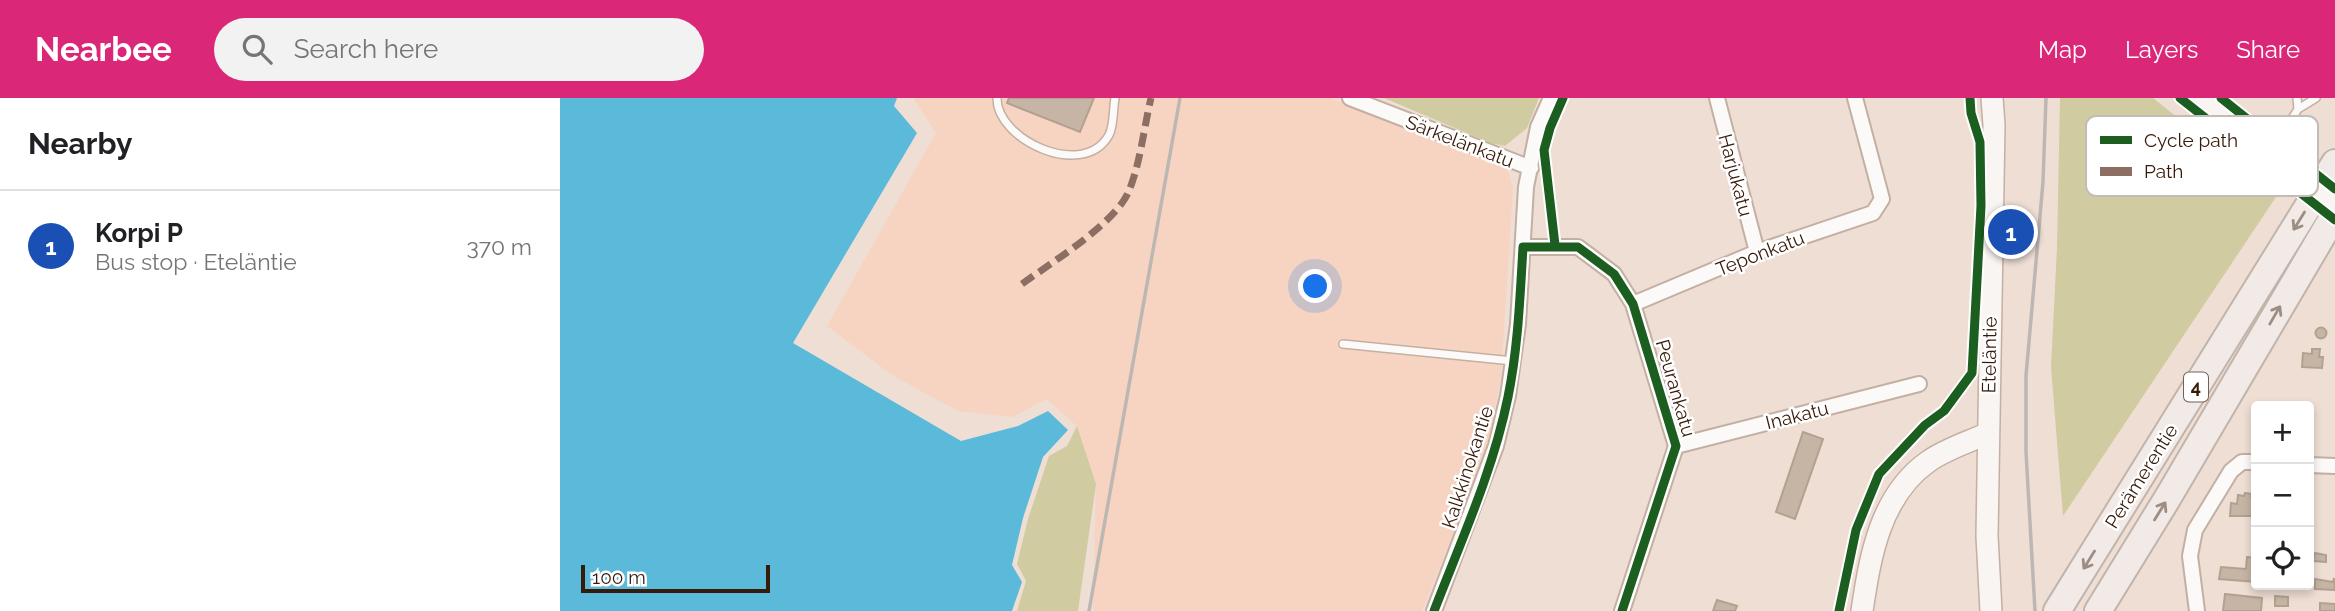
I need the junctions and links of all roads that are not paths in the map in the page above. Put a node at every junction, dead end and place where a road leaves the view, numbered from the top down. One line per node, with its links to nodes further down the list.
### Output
1 (997, 98): 2 (lane)
2 (1115, 98)
3 (1350, 98): 15 (street, Särkelänkatu)
4 (1550, 98): 15 (street, Kalkkinokantie)
5 (1717, 98): 22 (street, Harjukatu)
6 (1855, 98): 22 (street, Teponkatu)
7 (1992, 98): 27 (main road, Eteläntie)
8 (2197, 98): 12 (main road)
9 (2297, 98): 11 (lane)
10 (2316, 98): 11 (lane)
11 (2298, 109): 13 (lane)
12 (2220, 116)
13 (2294, 116)
14 (2335, 163): 16 (highway, Perämerentie / 4, one-way to 16)
15 (1531, 168): 21 (street, Kalkkinokantie)
16 (2318, 190)
17 (2318, 193): 19 (main road, bridge)
18 (2315, 196): 36 (highway, Perämerentie / 4, one-way to 36)
19 (2335, 206)
20 (2335, 214): 37 (highway, Perämerentie / 4, one-way to 20)
21 (1523, 247): 23 (street, Peurankatu); 25 (street, Kalkkinokantie)
22 (1756, 252): 23 (street, Teponkatu)
23 (1633, 303): 28 (street, Peurankatu)
24 (1343, 344): 25 (lane)
25 (1514, 361): 32 (street, Kalkkinokantie)
26 (1919, 384): 28 (street, Inakatu)
27 (1988, 433): 34 (main road); 35 (main road, Eteläntie)
28 (1676, 446): 33 (street, Peurankatu)
29 (2251, 462): 38 (street)
30 (2314, 465): 31 (street)
31 (2335, 466)
32 (1434, 611)
33 (1622, 611)
34 (1862, 611)
35 (1991, 611)
36 (2057, 611)
37 (2098, 611)
38 (2197, 611)

